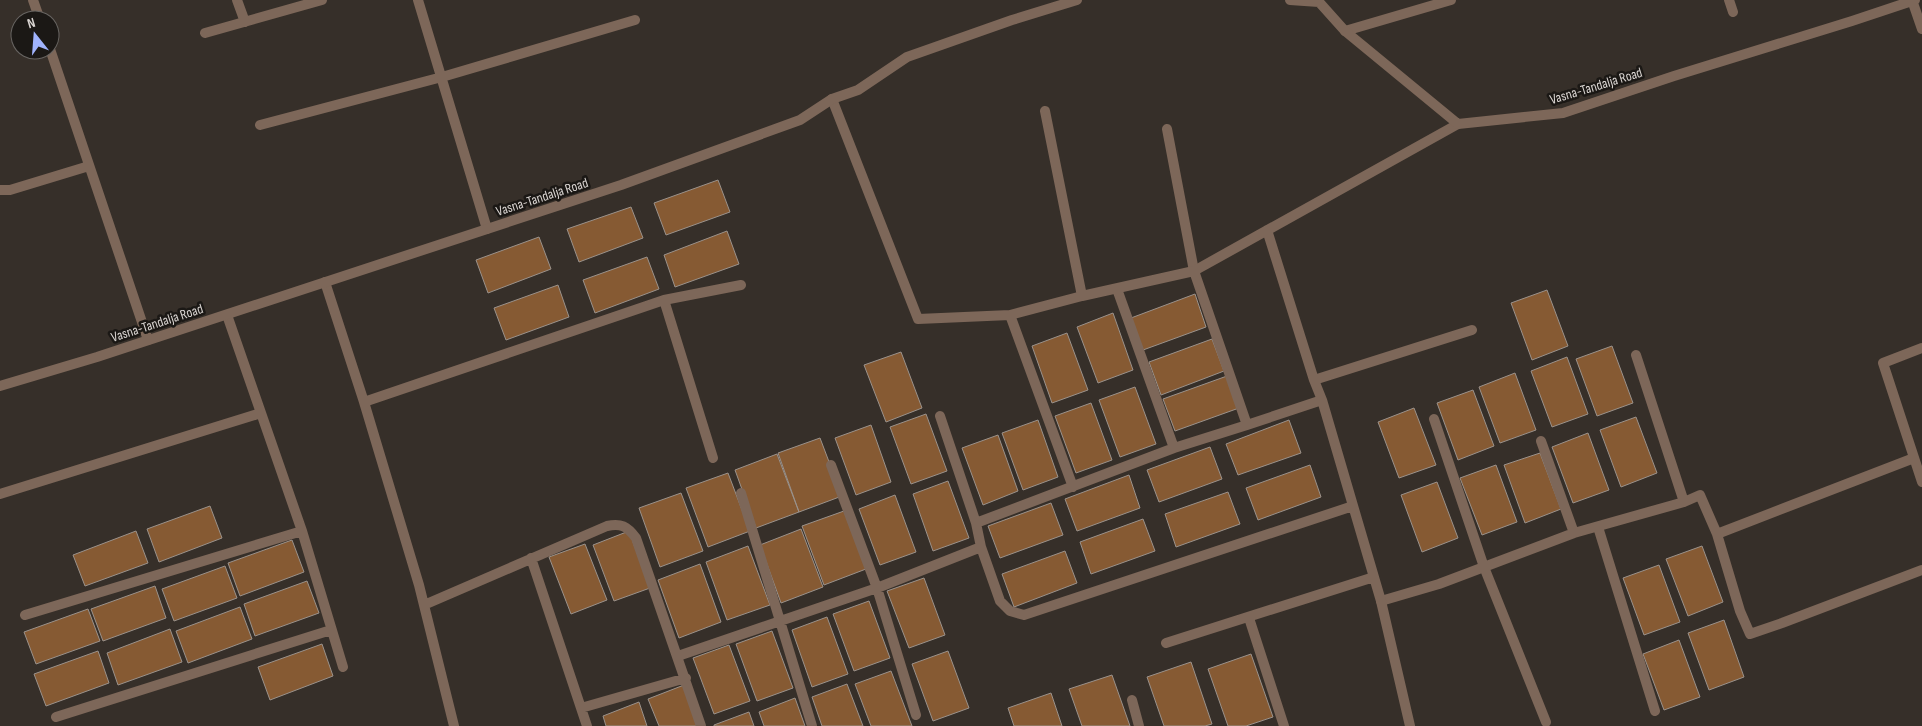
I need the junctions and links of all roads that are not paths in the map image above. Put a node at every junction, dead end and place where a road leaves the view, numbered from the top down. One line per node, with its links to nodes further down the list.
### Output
1 (237, 0): 11 (street)
2 (322, 0): 11 (street)
3 (418, 0): 16 (street)
4 (1077, 0): 17 (street, Vasna-Tandalja Road)
5 (1290, 0): 13 (street)
6 (1451, 0): 13 (street)
7 (1729, 0): 9 (street)
8 (1913, 0): 12 (street); 19 (street, Vasna-Tandalja Road)
9 (1733, 12)
10 (635, 20): 16 (street)
11 (245, 22): 14 (street)
12 (1922, 29)
13 (1345, 31): 19 (street)
14 (205, 33)
15 (54, 60): 22 (street)
16 (442, 77): 20 (street); 24 (street)
17 (832, 99): 24 (street, Vasna-Tandalja Road); 33 (street)
18 (1045, 111): 30 (street)
19 (1458, 124): 25 (street)
20 (260, 125)
21 (1167, 129): 26 (street)
22 (90, 166): 23 (street); 35 (street)
23 (0, 190)
24 (487, 229): 27 (street, Vasna-Tandalja Road)
25 (1266, 230): 26 (street); 38 (street)
26 (1194, 271): 29 (street); 45 (street)
27 (325, 282): 32 (street, Vasna-Tandalja Road); 41 (street)
28 (741, 286): 31 (street)
29 (1117, 289): 30 (street); 47 (street)
30 (1082, 296): 33 (street)
31 (664, 300): 41 (street); 48 (street)
32 (227, 315): 35 (street, Vasna-Tandalja Road); 42 (street)
33 (1010, 315): 52 (street)
34 (1472, 330): 38 (street)
35 (148, 340): 39 (street, Vasna-Tandalja Road)
36 (1922, 348): 49 (street)
37 (1636, 355): 55 (street)
38 (1314, 380): 40 (street)
39 (0, 386)
40 (1322, 400): 45 (street); 56 (street)
41 (364, 402): 69 (street)
42 (261, 413): 54 (street); 59 (street)
43 (940, 416): 57 (street)
44 (1434, 419): 64 (street)
45 (1247, 425): 47 (street)
46 (1542, 441): 60 (street)
47 (1174, 448): 52 (street)
48 (713, 458)
49 (1914, 458): 51 (street); 61 (street)
50 (831, 465): 67 (street)
51 (1922, 482)
52 (1073, 487): 57 (street)
53 (741, 493): 72 (street)
54 (0, 494)
55 (1684, 502): 58 (street); 61 (street)
56 (1353, 506): 62 (street); 66 (street)
57 (976, 523): 62 (street)
58 (1598, 527): 60 (street); 80 (street)
59 (302, 531): 70 (street); 73 (street)
60 (1574, 533): 64 (street)
61 (1717, 534): 65 (street)
62 (981, 547): 67 (street)
63 (531, 558): 69 (street); 75 (street); 79 (street)
64 (1484, 567): 68 (street); 83 (street)
65 (1922, 570)
66 (1374, 577): 68 (street); 71 (street)
67 (877, 588): 72 (street); 81 (street)
68 (1381, 601): 90 (street)
69 (424, 605): 84 (street)
70 (25, 615)
71 (1249, 618): 74 (street); 89 (street)
72 (779, 621): 75 (street); 87 (street)
73 (332, 630): 76 (street); 82 (street)
74 (1166, 643)
75 (678, 656): 77 (street)
76 (343, 667)
77 (686, 678): 79 (street); 86 (street)
78 (1132, 700): 88 (street)
79 (581, 708): 85 (street)
80 (1655, 711)
81 (916, 715)
82 (56, 717)
83 (1546, 722)
84 (454, 726)
85 (587, 726)
86 (702, 726)
87 (812, 726)
88 (1139, 726)
89 (1284, 726)
90 (1410, 726)

